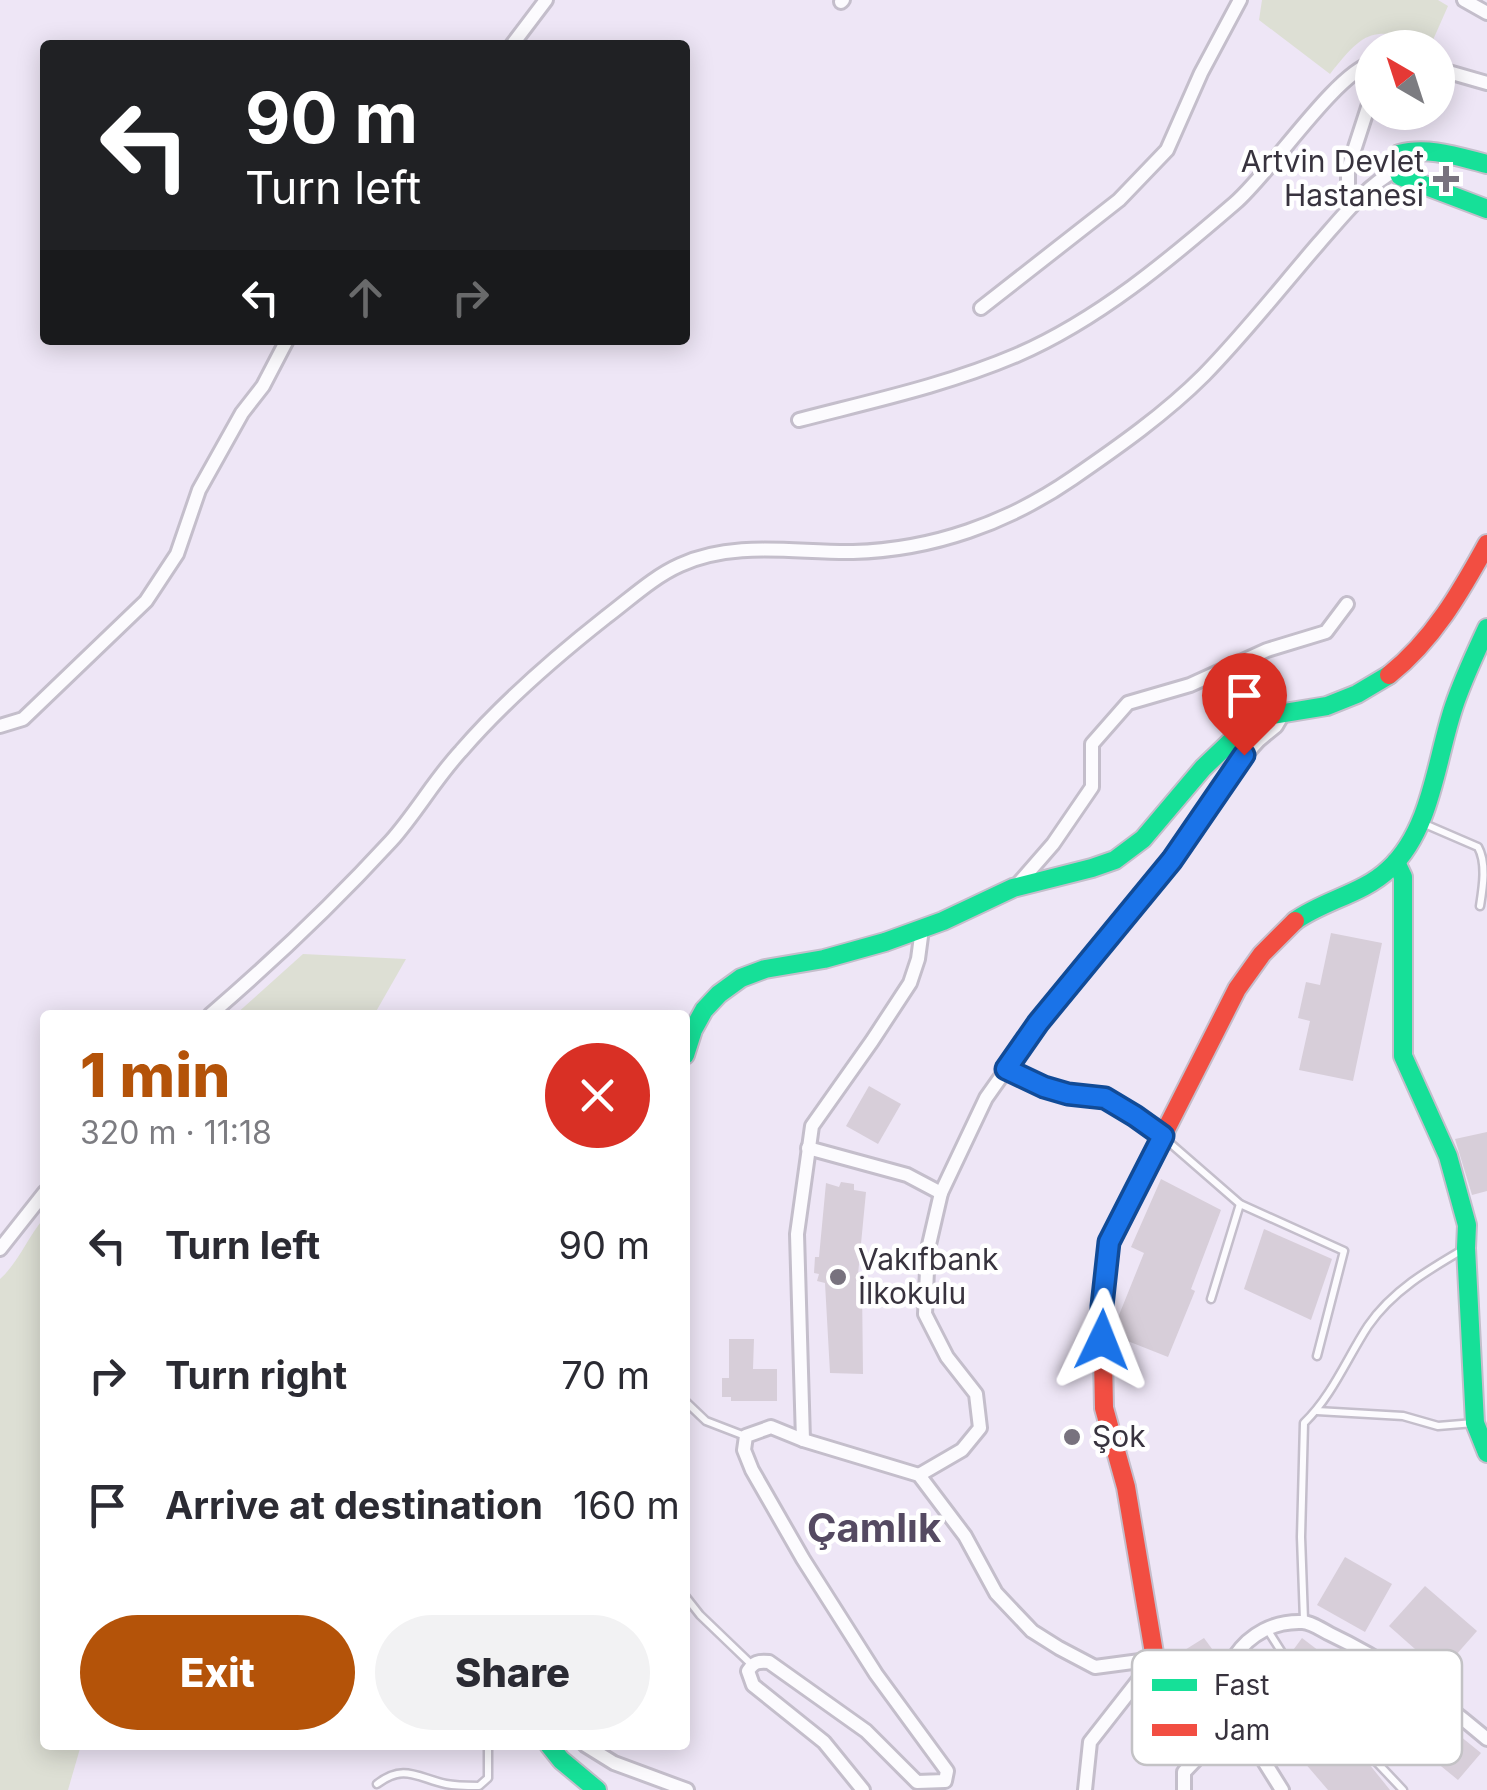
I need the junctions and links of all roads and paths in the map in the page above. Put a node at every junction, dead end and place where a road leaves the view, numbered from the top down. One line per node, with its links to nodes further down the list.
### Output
1 (546, 0): 5 (street)
2 (1240, 0): 14 (street)
3 (1464, 0): 4 (street)
4 (1487, 13)
5 (516, 40)
6 (1355, 73): 16 (street)
7 (1455, 74): 8 (street)
8 (1487, 83)
9 (1361, 130): 12 (street)
10 (1487, 164): 11 (street)
11 (1396, 170): 12 (street); 13 (street)
12 (1355, 202): 27 (street)
13 (1487, 210)
14 (981, 308)
15 (284, 345): 21 (street)
16 (798, 420)
17 (1487, 544): 20 (street)
18 (1347, 604): 24 (street)
19 (1487, 628): 22 (street)
20 (1283, 714): 24 (street); 29 (street)
21 (0, 726)
22 (1419, 821): 23 (street); 25 (lane)
23 (1396, 862): 30 (street); 35 (street)
24 (1018, 885): 26 (street)
25 (1480, 906)
26 (922, 929): 28 (street); 31 (street)
27 (216, 1010)
28 (690, 1039)
29 (1006, 1069): 30 (lane); 32 (street)
30 (1163, 1136): 34 (lane); 49 (street)
31 (808, 1148): 32 (street); 43 (street)
32 (941, 1192): 45 (street)
33 (40, 1198): 36 (street)
34 (1240, 1204): 37 (lane); 38 (lane)
35 (1466, 1248): 40 (lane); 41 (street)
36 (0, 1249)
37 (1210, 1299)
38 (1317, 1356)
39 (690, 1406): 42 (lane)
40 (1317, 1410): 41 (lane); 47 (lane)
41 (1475, 1422): 44 (street)
42 (746, 1436): 43 (street); 54 (street)
43 (802, 1440): 45 (street)
44 (1487, 1453)
45 (919, 1475): 53 (street)
46 (690, 1602): 54 (lane)
47 (1304, 1621): 48 (street); 52 (street)
48 (1266, 1628): 50 (street); 51 (lane)
49 (1153, 1650)
50 (1239, 1650)
51 (1279, 1650)
52 (1364, 1650)
53 (1132, 1662)
54 (752, 1665): 67 (street)
55 (1132, 1688): 68 (street)
56 (1462, 1718): 57 (street)
57 (1487, 1739)
58 (488, 1750): 64 (lane)
59 (553, 1750): 65 (street)
60 (594, 1750): 66 (street)
61 (1191, 1765): 69 (street)
62 (1266, 1765): 70 (street)
63 (1379, 1765): 71 (lane)
64 (376, 1784)
65 (597, 1790)
66 (687, 1790)
67 (864, 1790)
68 (1085, 1790)
69 (1184, 1790)
70 (1282, 1790)
71 (1403, 1790)

